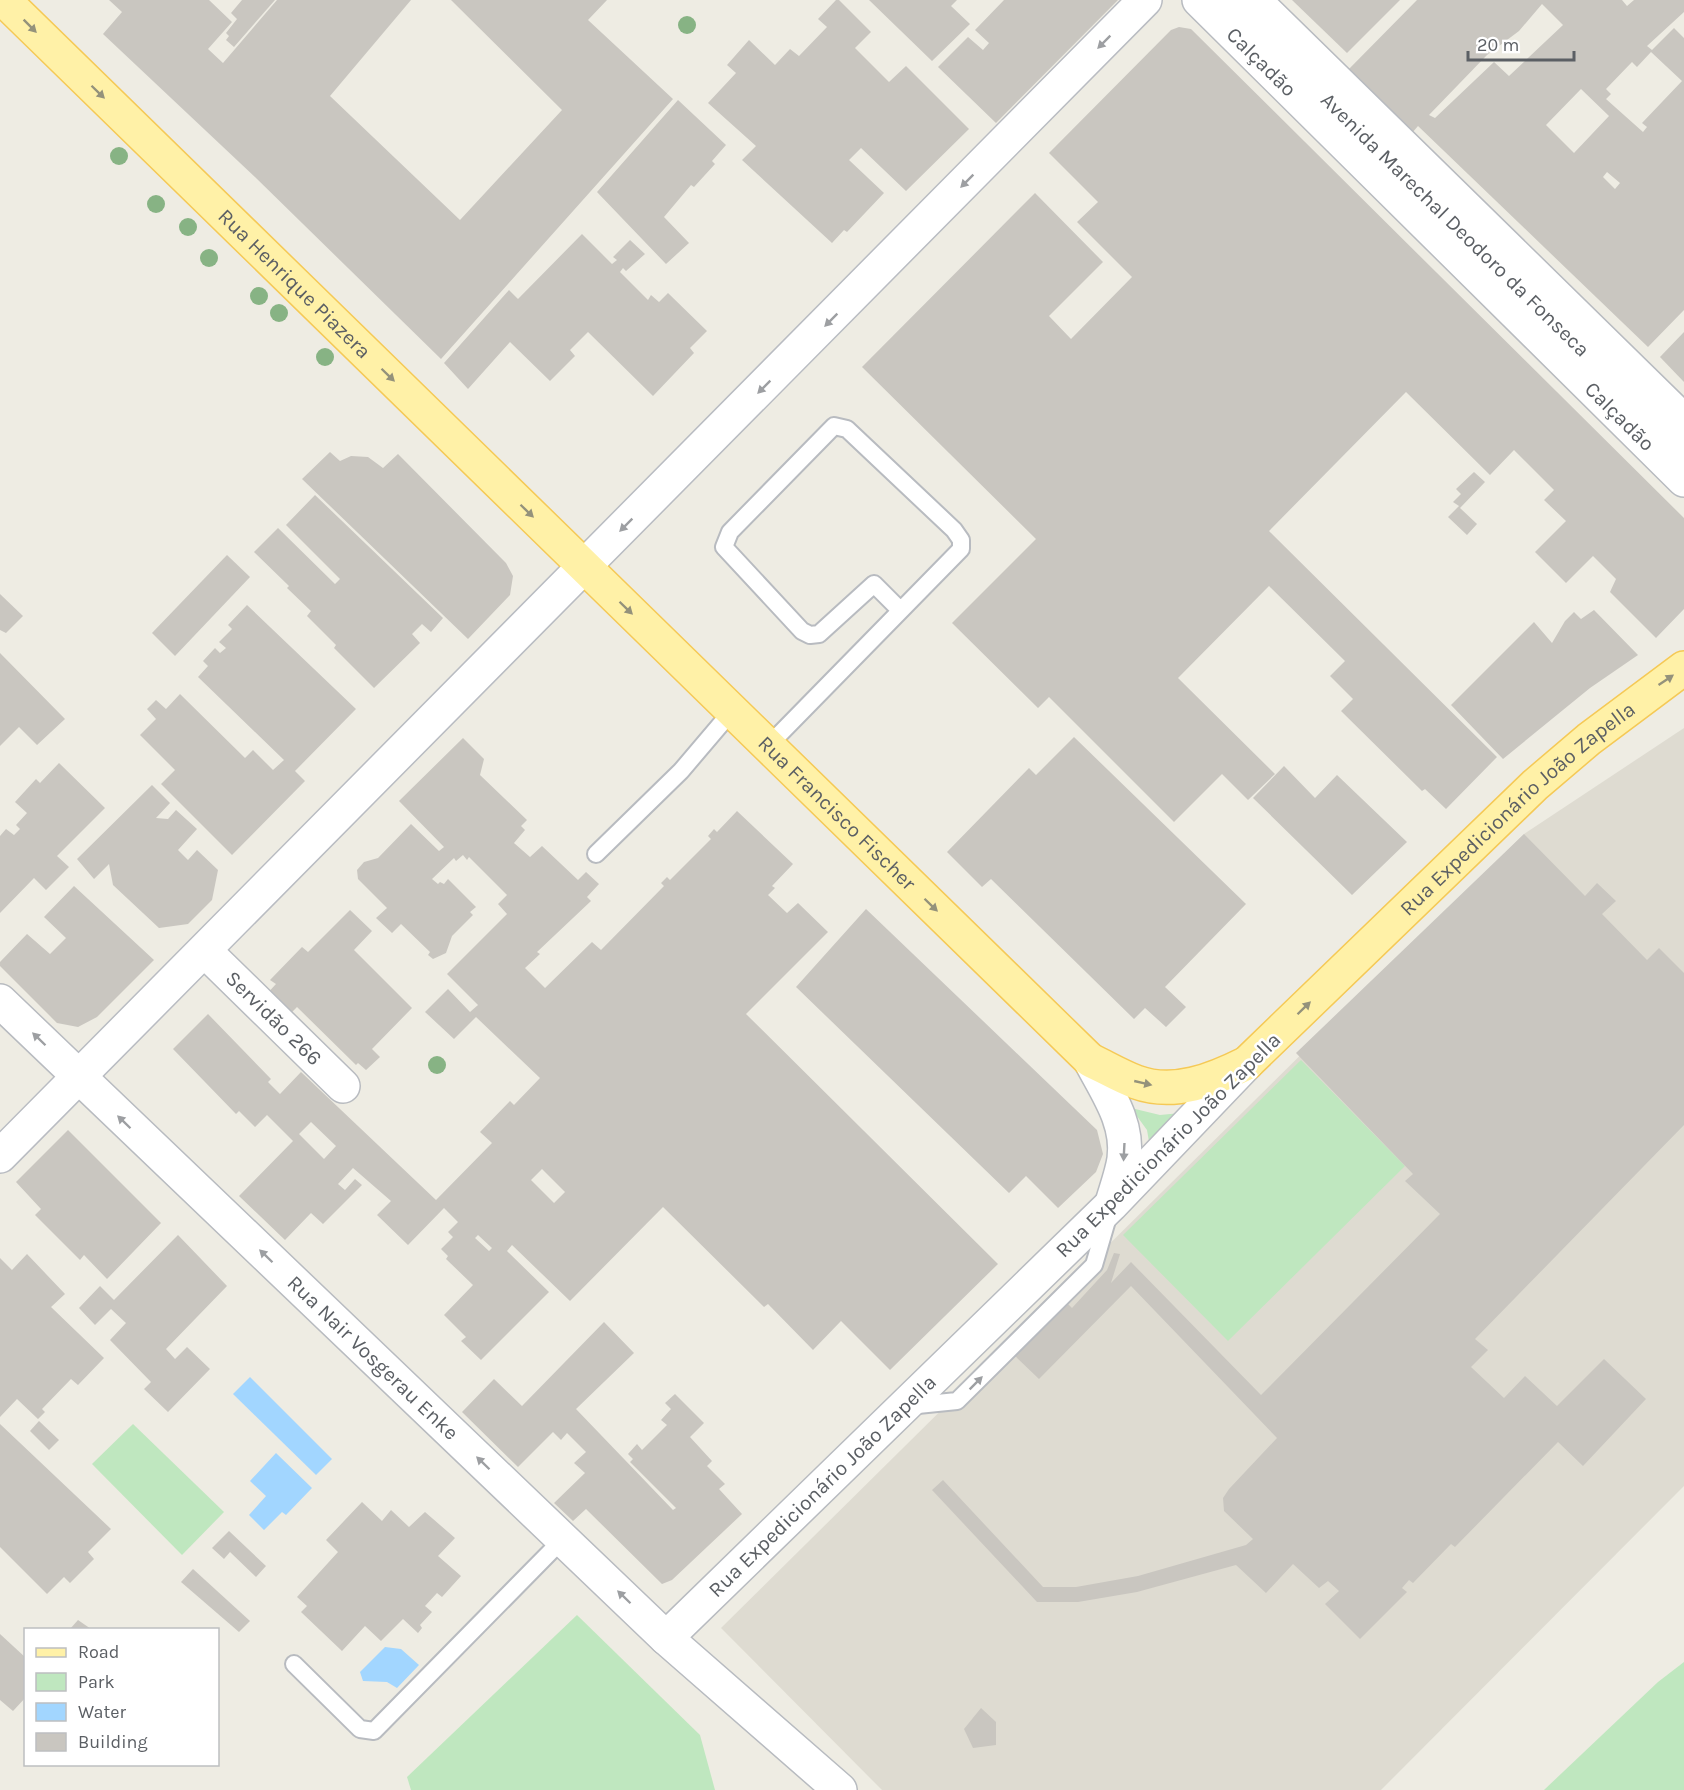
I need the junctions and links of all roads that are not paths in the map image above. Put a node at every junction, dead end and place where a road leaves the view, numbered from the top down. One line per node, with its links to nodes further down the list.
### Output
1 (4, 0): 9 (main road, Rua Henrique Piazera, one-way to 9)
2 (1145, 0): 9 (street, one-way to 9)
3 (1199, 0): 8 (street, Calçadão)
4 (1226, 0): 7 (street, Avenida Marechal Deodoro da Fonseca)
5 (1254, 0): 6 (street, Calçadão)
6 (1684, 421)
7 (1684, 449)
8 (1684, 480)
9 (585, 567): 12 (main road, Rua Francisco Fischer, one-way to 12); 15 (street)
10 (900, 610): 10 (lane); 13 (lane)
11 (1684, 668): 18 (main road, Rua Expedicionário João Zapella, one-way to 11)
12 (732, 711): 13 (main road, Rua Francisco Fischer); 14 (lane)
13 (768, 746): 17 (main road, Rua Francisco Fischer, one-way to 17)
14 (596, 854)
15 (205, 951): 19 (street); 20 (street, Servidão 266)
16 (0, 1001): 19 (street, Rua Nair Vosgerau Enke, one-way to 16)
17 (1090, 1060): 18 (main road, Rua Francisco Fischer, one-way to 18); 22 (street, Rua Francisco Fischer, one-way to 22)
18 (1247, 1063): 22 (street, Rua Expedicionário João Zapella)
19 (79, 1077): 21 (street); 23 (street, Rua Nair Vosgerau Enke, one-way to 19)
20 (343, 1086)
21 (0, 1156)
22 (1111, 1205): 24 (street, Rua Expedicionário João Zapella)
23 (563, 1539): 24 (street, Rua Nair Vosgerau Enke, one-way to 23); 25 (lane)
24 (666, 1638): 26 (street, Rua Nair Vosgerau Enke)
25 (294, 1664)
26 (840, 1790)

